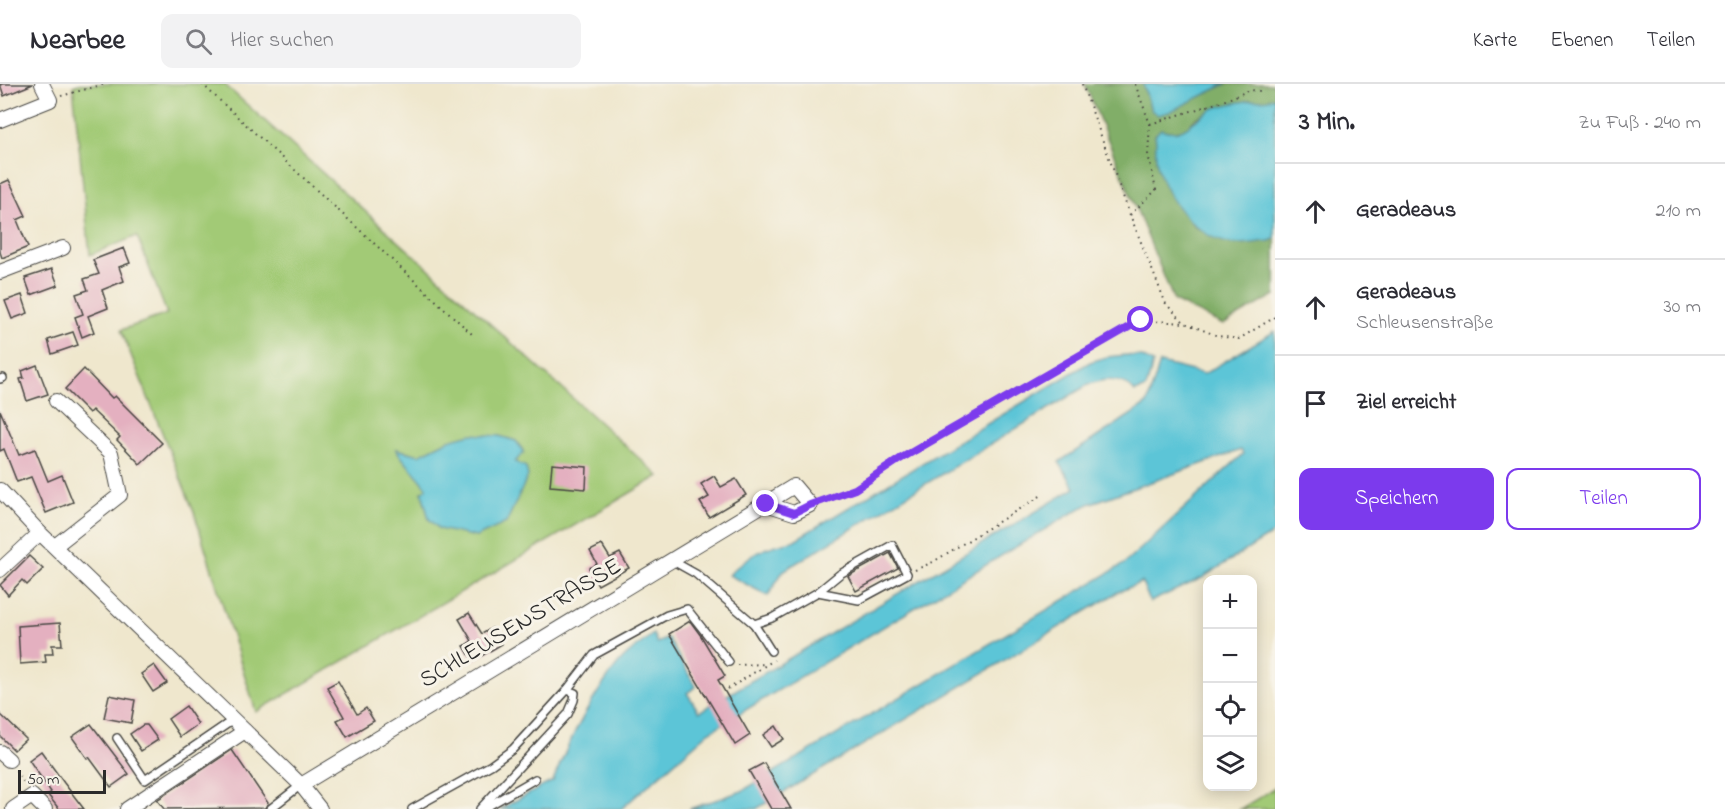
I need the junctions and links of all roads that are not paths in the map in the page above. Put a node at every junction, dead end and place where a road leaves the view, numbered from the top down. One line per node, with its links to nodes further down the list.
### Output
1 (42, 84): 2 (street)
2 (0, 120)
3 (63, 248): 4 (street)
4 (0, 272)
5 (56, 401): 9 (street)
6 (0, 490): 8 (street)
7 (766, 504): 7 (street, SCHLEUSENSTRASSE); 10 (street, SCHLEUSENSTRASSE)
8 (40, 533): 9 (street); 11 (street)
9 (55, 546): 17 (street)
10 (671, 560): 13 (lane); 21 (street, SCHLEUSENSTRASSE)
11 (0, 570)
12 (818, 592): 12 (lane); 13 (lane)
13 (754, 624): 14 (lane)
14 (771, 651)
15 (729, 662): 16 (lane)
16 (567, 690): 28 (lane); 29 (lane)
17 (233, 720): 18 (street); 19 (lane)
18 (245, 731): 21 (street); 22 (street)
19 (117, 738)
20 (535, 778): 29 (lane)
21 (301, 785): 26 (lane); 27 (street)
22 (143, 805): 25 (street)
23 (13, 809): 24 (street)
24 (45, 809)
25 (127, 809)
26 (270, 809)
27 (320, 809)
28 (412, 809)
29 (481, 809)

